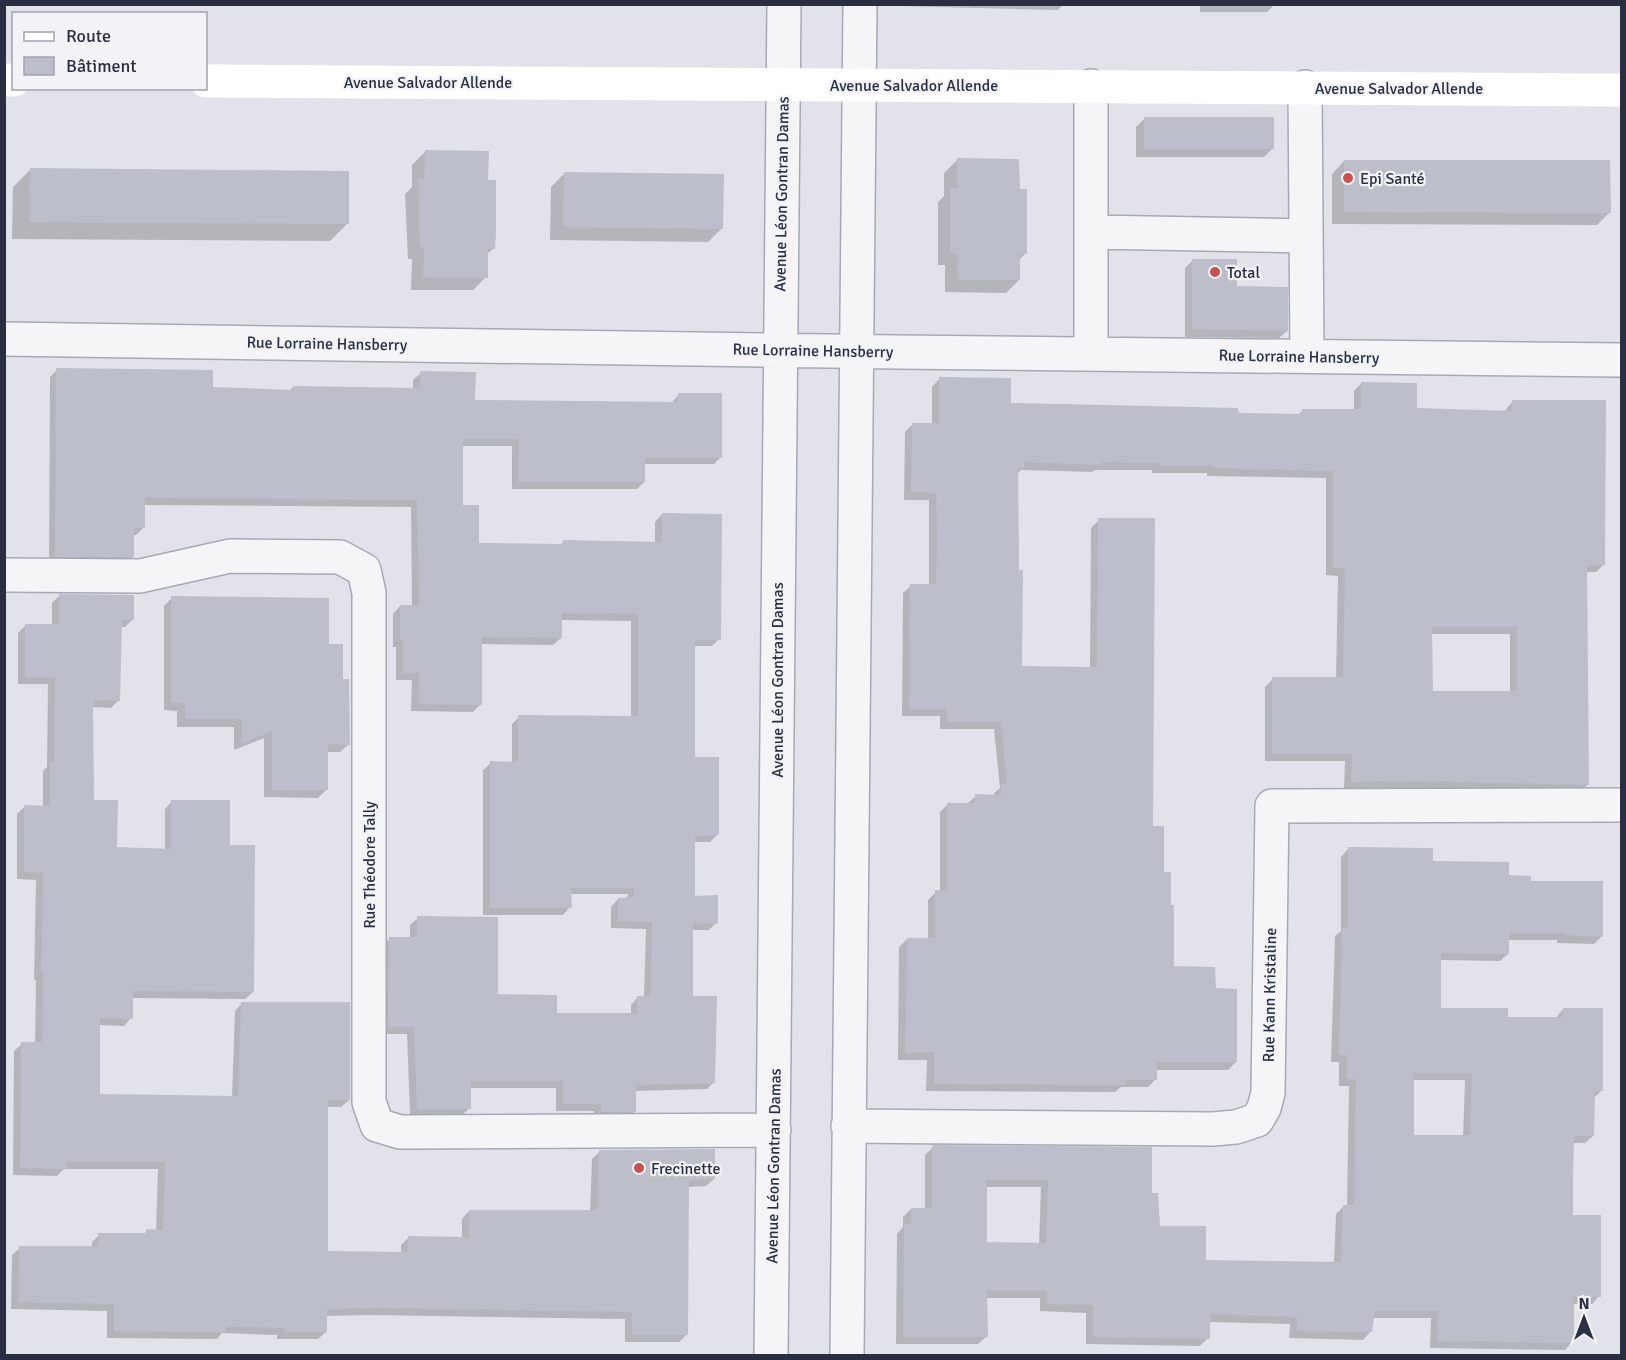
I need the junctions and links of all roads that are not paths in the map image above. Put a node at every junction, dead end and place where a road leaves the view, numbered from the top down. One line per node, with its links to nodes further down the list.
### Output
1 (784, 4): 4 (street, Avenue Léon Gontran Damas)
2 (860, 4): 5 (street)
3 (207, 81): 4 (main road, Avenue Salvador Allende)
4 (782, 84): 5 (main road, Avenue Salvador Allende); 12 (street, Avenue Léon Gontran Damas)
5 (859, 84): 6 (main road, Avenue Salvador Allende); 13 (street)
6 (1091, 86): 7 (main road, Avenue Salvador Allende); 9 (street)
7 (1305, 87): 8 (main road, Avenue Salvador Allende); 10 (street)
8 (1622, 90)
9 (1092, 232): 10 (street); 14 (street)
10 (1306, 236): 15 (street)
11 (4, 339): 12 (street, Rue Lorraine Hansberry)
12 (779, 349): 13 (street, Rue Lorraine Hansberry); 20 (street, Avenue Léon Gontran Damas)
13 (856, 351): 14 (street, Rue Lorraine Hansberry); 19 (street)
14 (1091, 354): 15 (street, Rue Lorraine Hansberry)
15 (1307, 356): 16 (street, Rue Lorraine Hansberry)
16 (1622, 360)
17 (4, 575): 20 (street, Rue Théodore Tally)
18 (1622, 805): 19 (street, Rue Kann Kristaline)
19 (848, 1126): 22 (street)
20 (774, 1130): 21 (street, Avenue Léon Gontran Damas)
21 (771, 1356)
22 (847, 1356)

